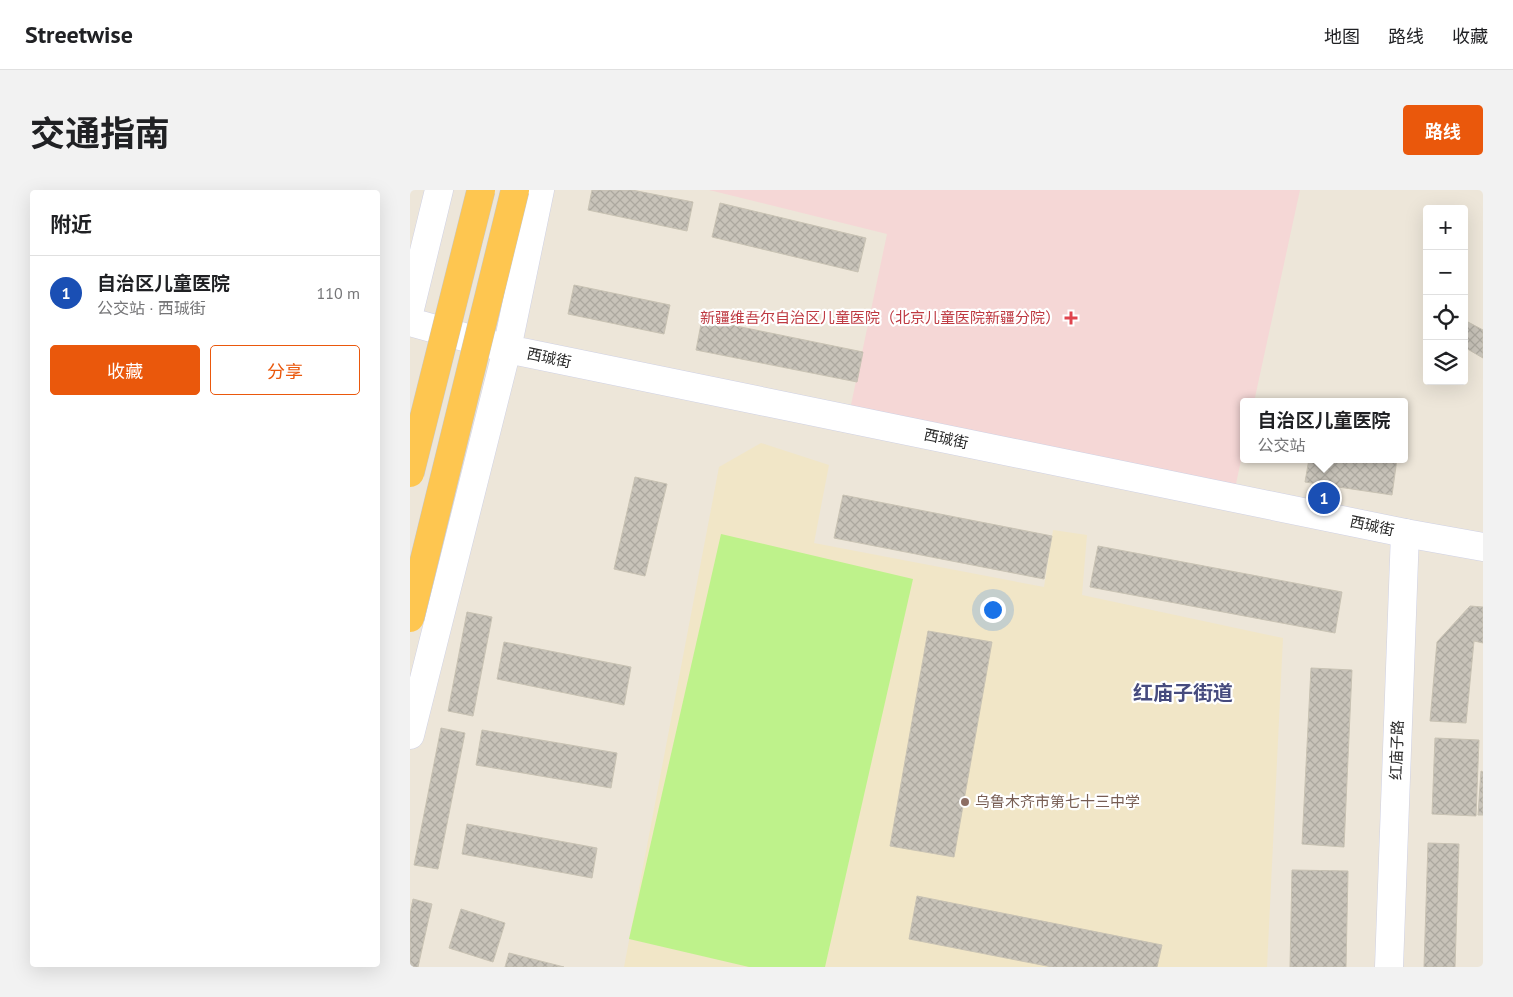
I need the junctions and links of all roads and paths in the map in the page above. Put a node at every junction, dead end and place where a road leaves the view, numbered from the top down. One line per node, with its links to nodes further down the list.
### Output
1 (439, 190): 5 (main road)
2 (481, 190): 8 (highway, bridge)
3 (515, 190): 11 (highway, bridge)
4 (540, 190): 7 (main road)
5 (410, 309)
6 (410, 322): 7 (main road, 西珹街)
7 (507, 349): 9 (main road, 西珹街); 12 (main road)
8 (410, 473)
9 (1405, 533): 10 (main road, 西珹街); 13 (main road, 红庙子路)
10 (1483, 547)
11 (410, 618)
12 (410, 735)
13 (1390, 967)

